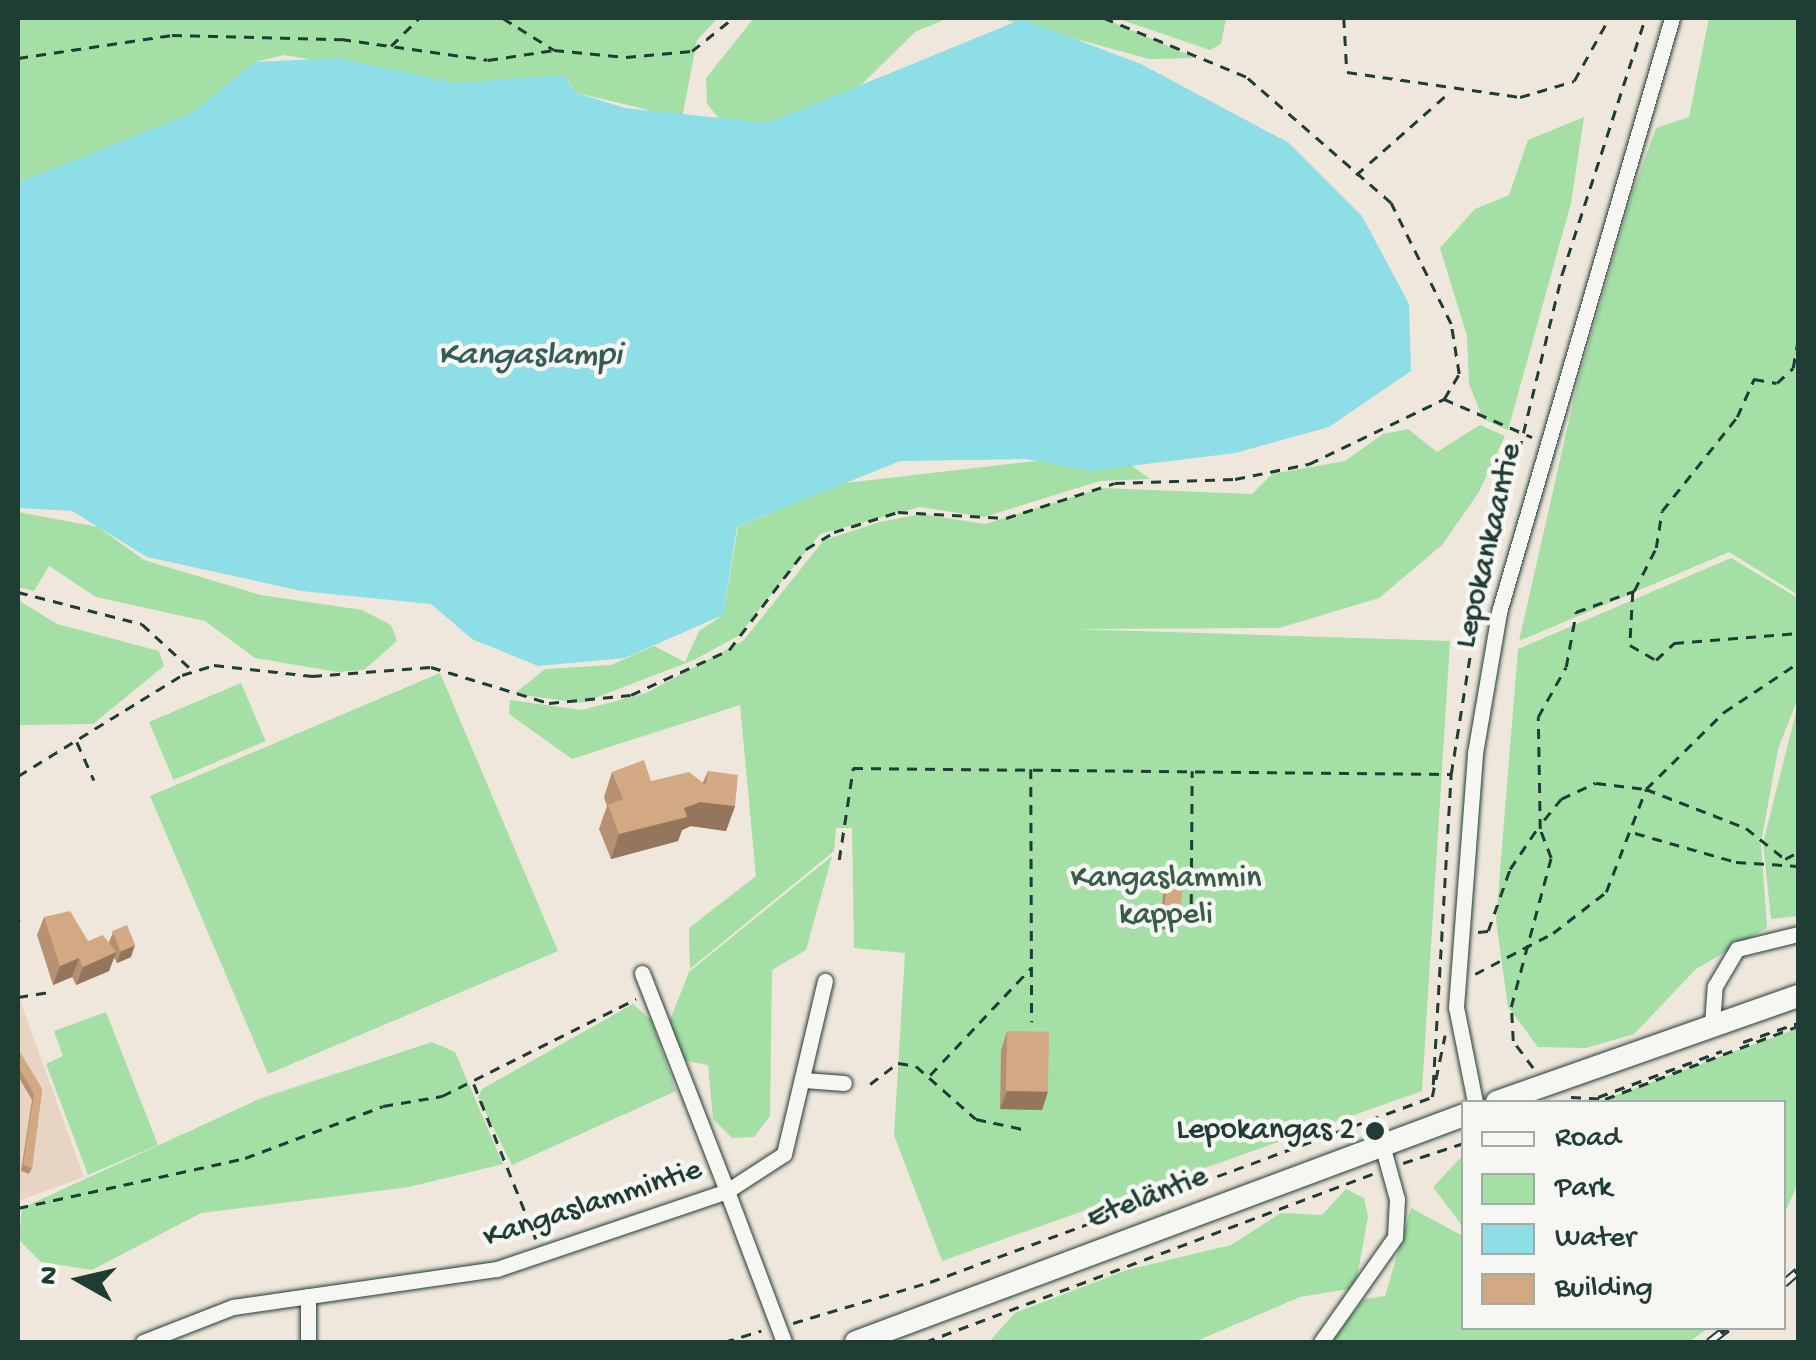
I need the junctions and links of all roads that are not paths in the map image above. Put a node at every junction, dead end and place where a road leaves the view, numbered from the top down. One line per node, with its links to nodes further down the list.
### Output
1 (1672, 18): 9 (street, Lepokankaantie)
2 (1798, 934): 6 (street)
3 (642, 973): 13 (street)
4 (825, 982): 7 (street)
5 (1798, 996): 6 (street)
6 (1712, 1024): 10 (street)
7 (804, 1080): 8 (street); 13 (street)
8 (844, 1082)
9 (1474, 1100)
10 (1503, 1100)
11 (1461, 1116): 12 (street, Eteläntie)
12 (1382, 1145): 18 (street, Eteläntie); 19 (street)
13 (727, 1191): 14 (street, Kangaslammintie); 15 (street, Kangaslammintie)
14 (308, 1296): 16 (street, Kangaslammintie); 17 (street)
15 (781, 1334)
16 (144, 1342)
17 (308, 1342)
18 (856, 1342)
19 (1321, 1342)

